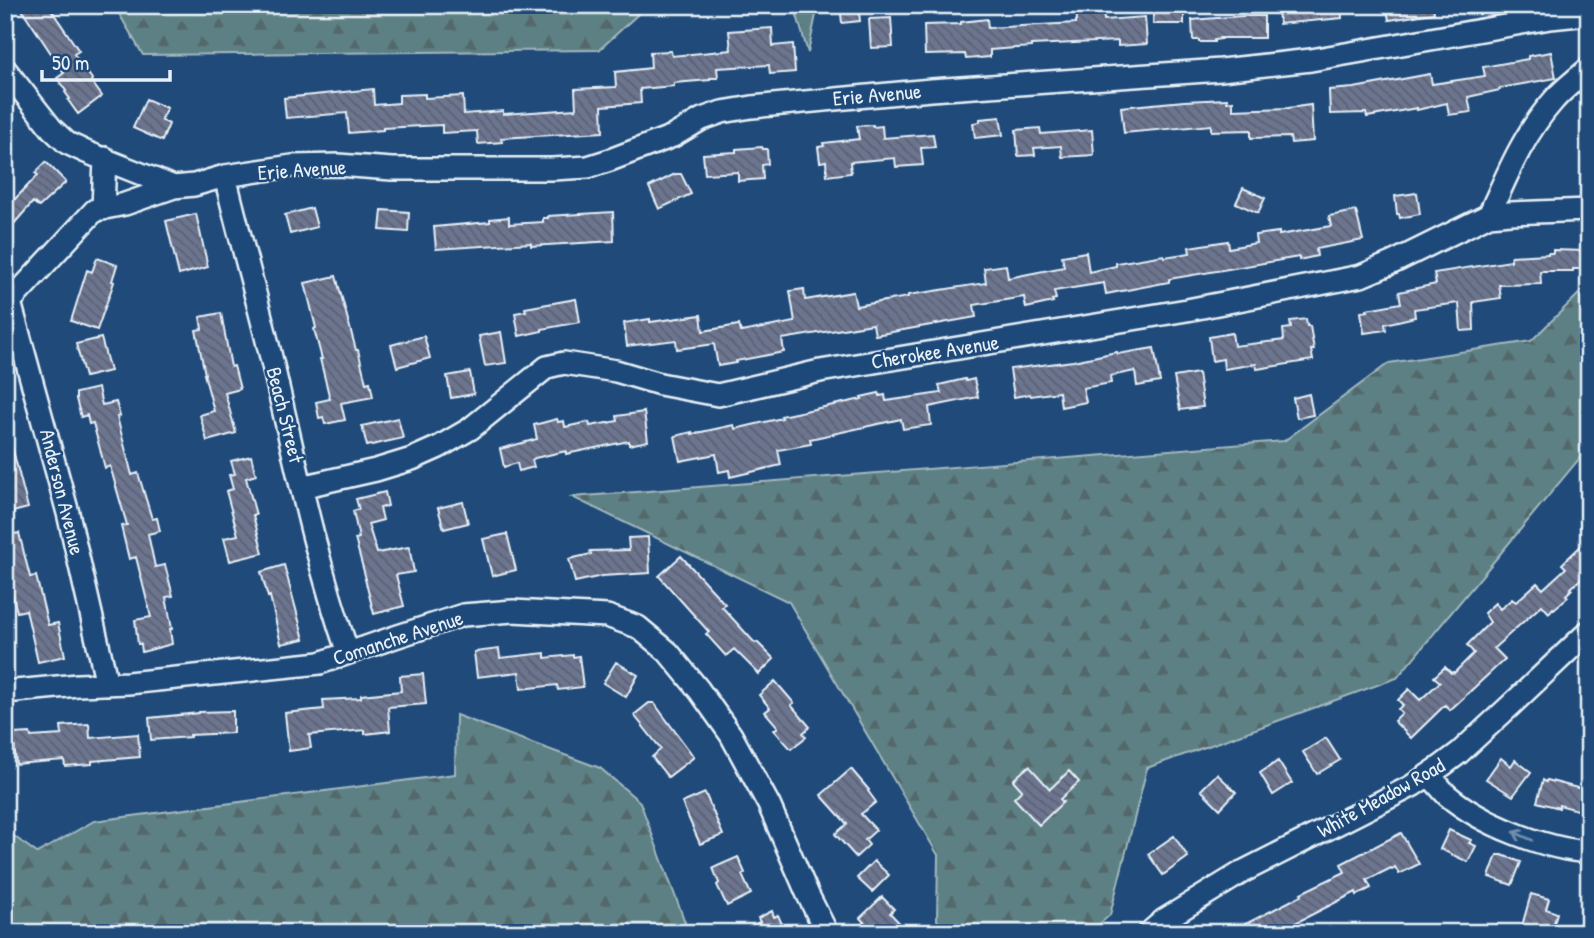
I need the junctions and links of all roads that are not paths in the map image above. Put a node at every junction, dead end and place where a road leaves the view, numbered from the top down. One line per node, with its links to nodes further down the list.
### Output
1 (1589, 14): 5 (street, Erie Avenue)
2 (1589, 68): 9 (street)
3 (5, 69): 4 (street)
4 (105, 158): 6 (street); 7 (street)
5 (225, 176): 6 (street, Erie Avenue); 11 (street, Beach Street)
6 (174, 187): 7 (street, Erie Avenue)
7 (103, 209): 10 (street, Erie Avenue)
8 (1589, 210): 9 (street, Cherokee Avenue)
9 (1489, 215): 11 (street, Cherokee Avenue)
10 (8, 305): 14 (street, Anderson Avenue)
11 (301, 487): 13 (street, Beach Street)
12 (1589, 631): 16 (street, White Meadow Road)
13 (348, 653): 14 (street, Comanche Avenue); 18 (street, Comanche Avenue)
14 (107, 684): 15 (street, Comanche Avenue)
15 (5, 692)
16 (1429, 775): 17 (street, one-way to 16); 19 (street, White Meadow Road)
17 (1589, 852)
18 (827, 933)
19 (1149, 933)

